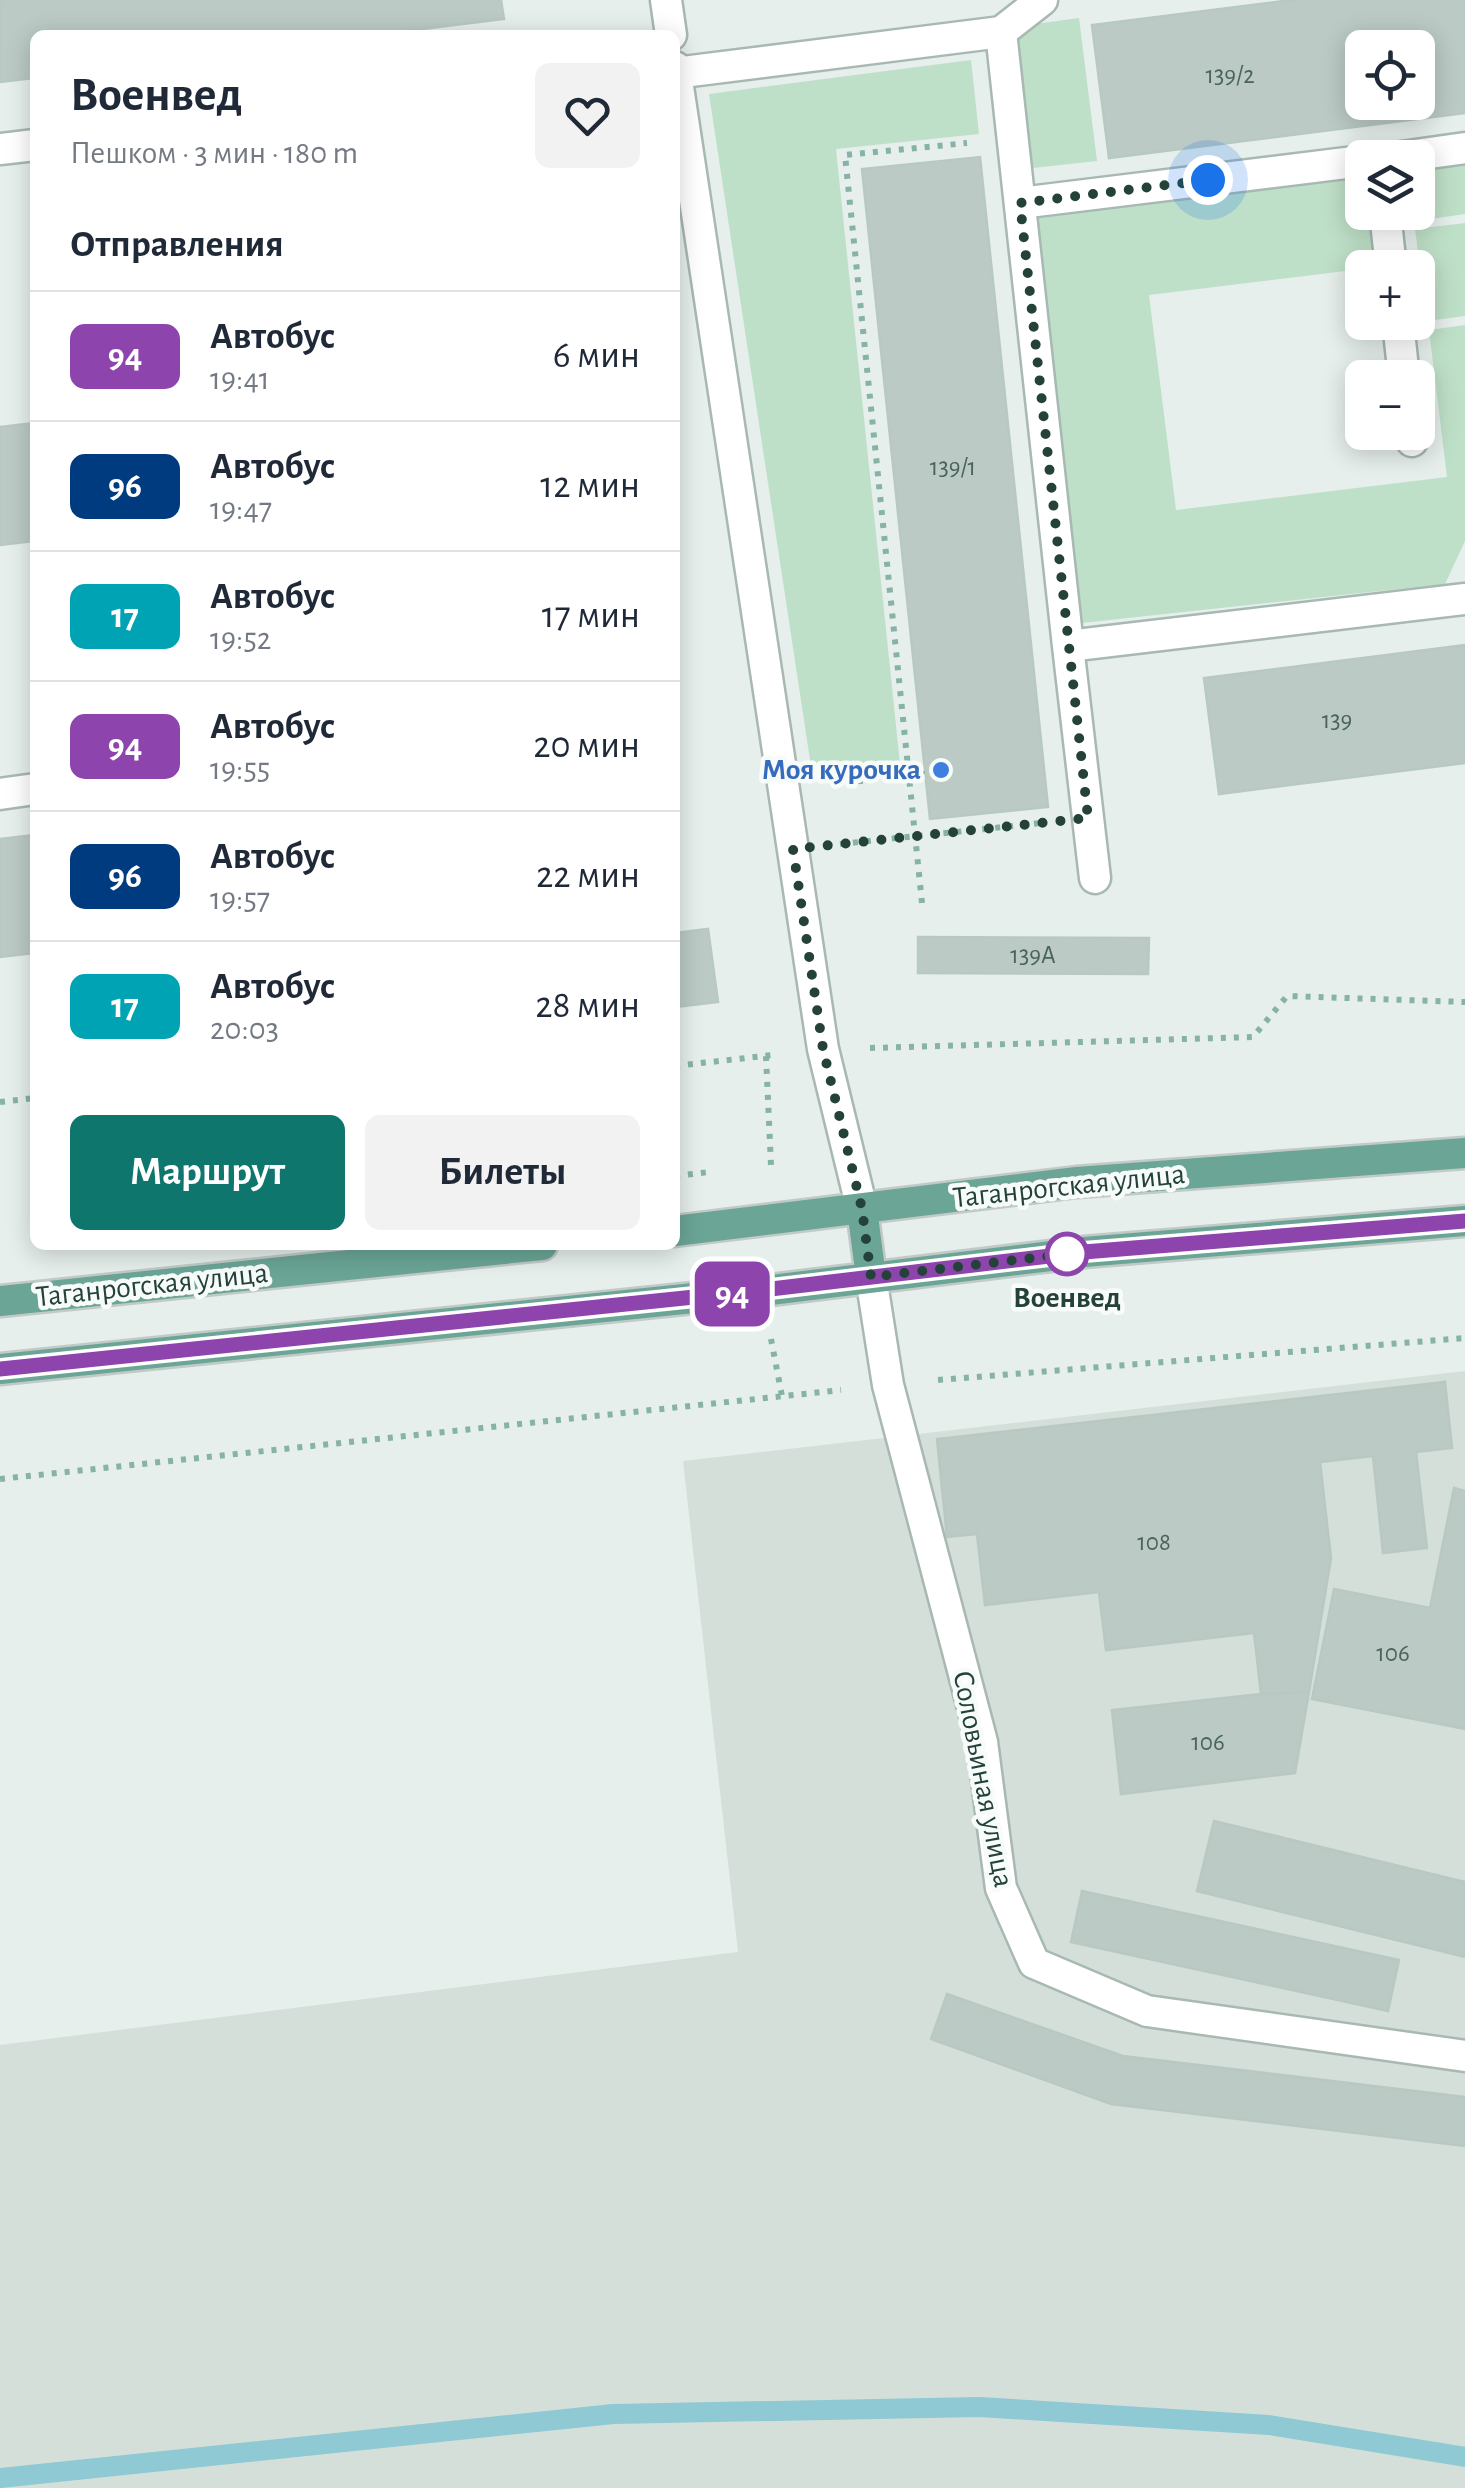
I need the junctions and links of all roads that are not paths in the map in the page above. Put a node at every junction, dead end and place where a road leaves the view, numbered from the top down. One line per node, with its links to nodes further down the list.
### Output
1 (666, 0): 3 (lane)
2 (1042, 0): 4 (lane)
3 (670, 30)
4 (1001, 32): 5 (lane); 12 (lane)
5 (680, 70)
6 (680, 104): 19 (lane)
7 (30, 146): 9 (lane)
8 (1465, 148): 10 (lane)
9 (0, 149)
10 (1435, 152)
11 (1345, 164): 12 (lane)
12 (1020, 203): 14 (lane)
13 (1465, 599): 14 (lane)
14 (1068, 646): 17 (lane)
15 (30, 790): 16 (lane)
16 (0, 794)
17 (1094, 878)
18 (1465, 1153): 19 (main road, Таганрогская улица)
19 (862, 1209): 21 (main road, Таганрогская улица); 23 (main road)
20 (1465, 1222): 23 (main road)
21 (680, 1230)
22 (494, 1250): 24 (main road, Таганрогская улица)
23 (871, 1277): 25 (main road); 26 (lane, Соловьиная улица)
24 (0, 1301)
25 (0, 1369)
26 (1465, 2056)

